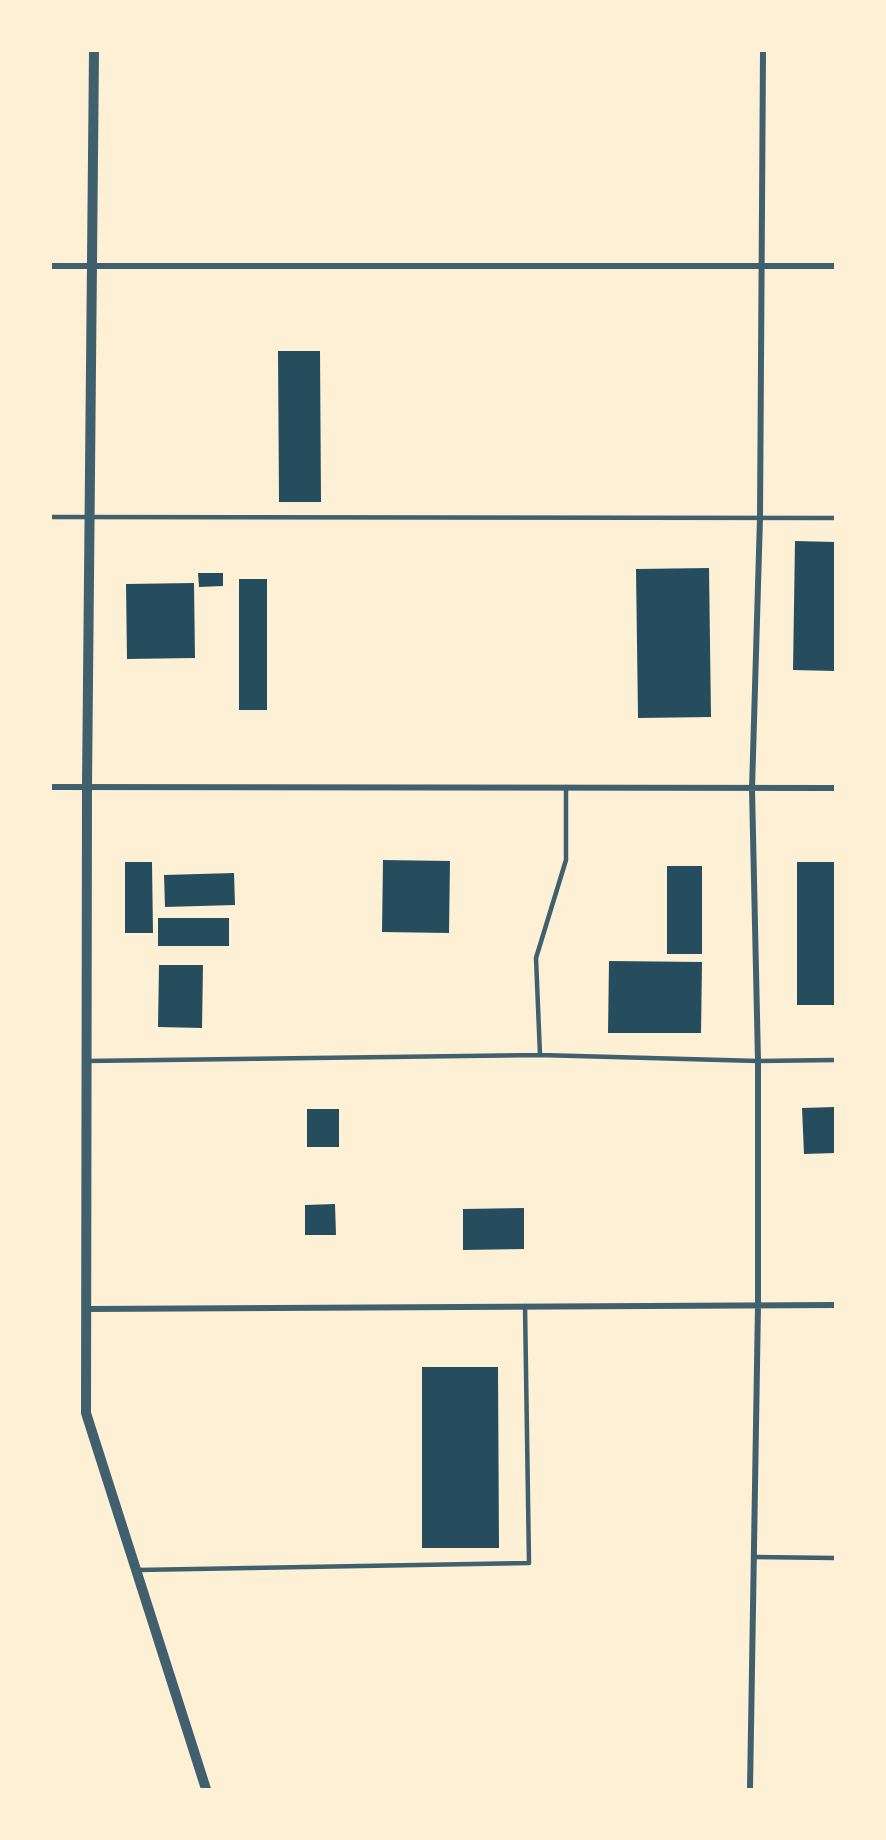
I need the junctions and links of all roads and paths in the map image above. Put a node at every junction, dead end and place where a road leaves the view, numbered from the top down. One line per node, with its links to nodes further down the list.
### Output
1 (94, 51): 4 (street)
2 (763, 51): 5 (street)
3 (51, 266): 4 (street)
4 (92, 266): 5 (street); 8 (street)
5 (761, 266): 6 (street); 10 (street)
6 (835, 266)
7 (51, 517): 8 (lane)
8 (89, 517): 10 (lane); 11 (street)
9 (835, 518): 10 (lane)
10 (760, 519): 15 (street)
11 (87, 786): 12 (street); 13 (street); 18 (street)
12 (567, 786): 15 (street); 16 (lane)
13 (51, 787)
14 (835, 788): 15 (street)
15 (752, 789): 19 (street)
16 (540, 1055): 18 (lane); 19 (lane)
17 (835, 1060): 19 (lane)
18 (86, 1061): 23 (street)
19 (758, 1061): 20 (street)
20 (758, 1305): 21 (street); 22 (street); 24 (street)
21 (835, 1305)
22 (525, 1306): 23 (street); 26 (lane)
23 (86, 1309): 26 (street)
24 (754, 1557): 25 (lane); 28 (street)
25 (835, 1558)
26 (136, 1570): 27 (street)
27 (206, 1789)
28 (750, 1789)

